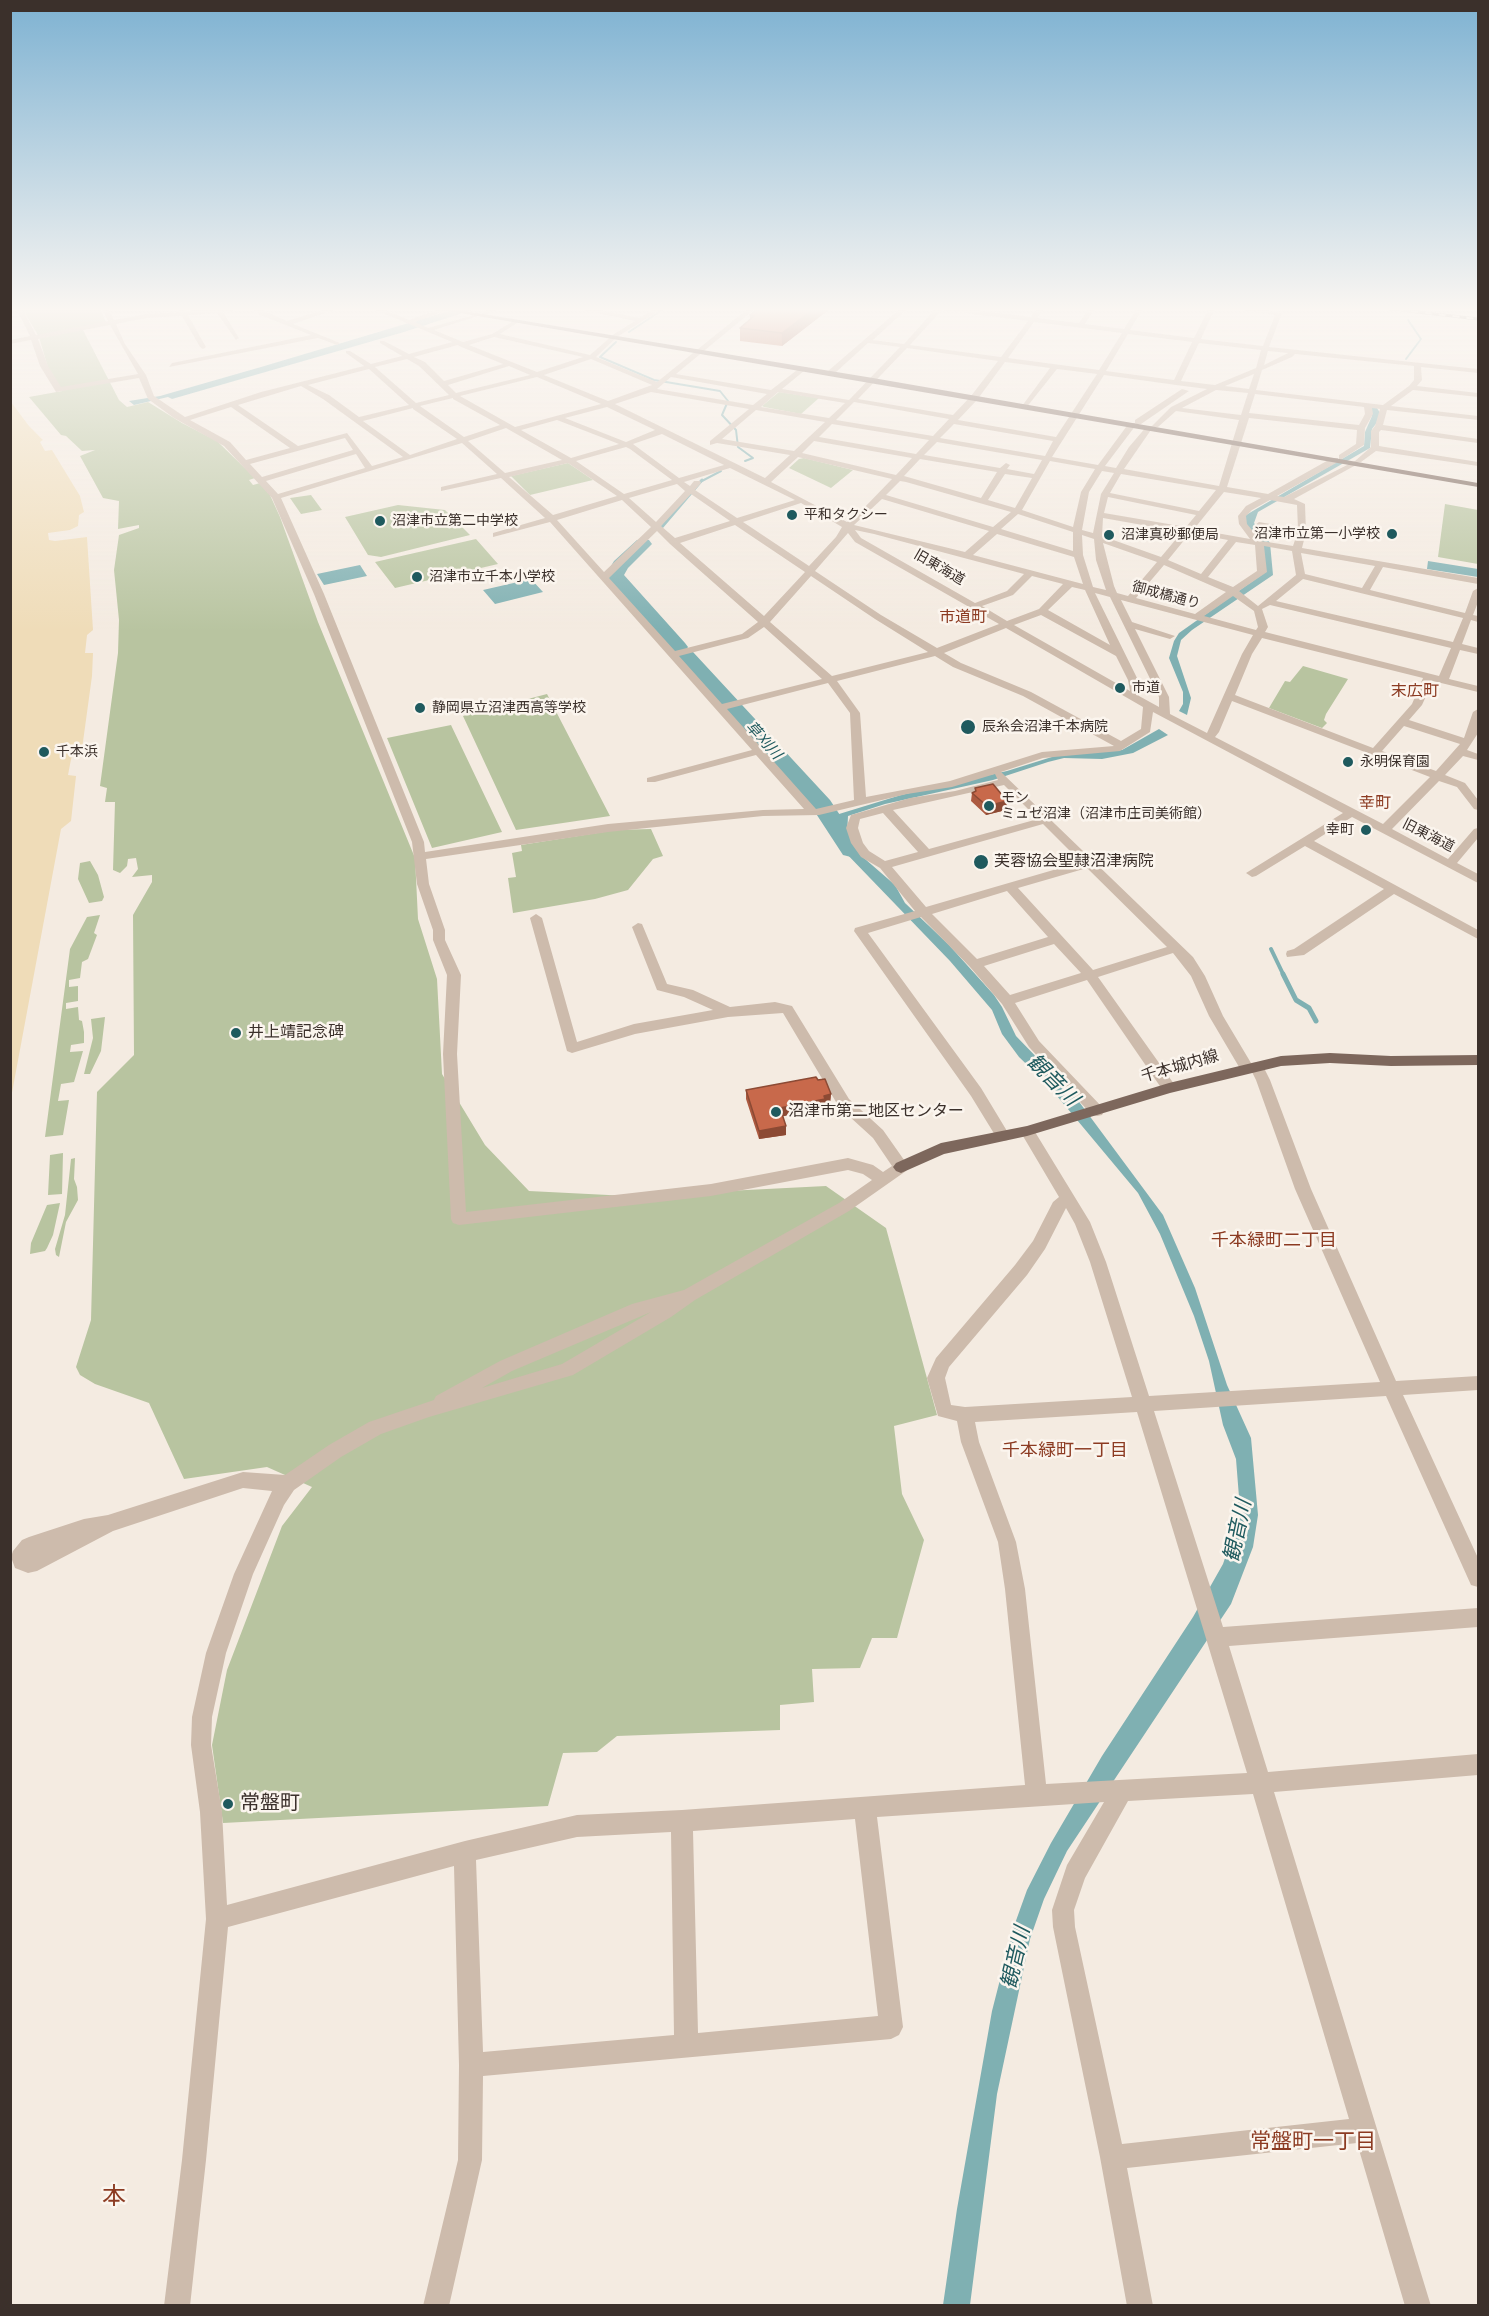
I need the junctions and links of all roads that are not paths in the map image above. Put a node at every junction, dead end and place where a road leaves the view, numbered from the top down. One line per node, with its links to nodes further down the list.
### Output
1 (178, 416): 26 (street)
2 (196, 416): 26 (street)
3 (249, 416): 51 (street)
4 (352, 416): 27 (street)
5 (374, 416): 27 (street)
6 (430, 416): 42 (street)
7 (492, 416): 30 (street)
8 (565, 416): 24 (street)
9 (632, 416): 37 (street, 旧東海道)
10 (746, 416): 44 (street)
11 (802, 416): 29 (street)
12 (836, 416): 29 (street)
13 (932, 416): 28 (street)
14 (957, 416): 28 (street)
15 (1075, 416): 43 (street)
16 (1089, 416): 31 (main road)
17 (1146, 416): 31 (street)
18 (1166, 416): 32 (street)
19 (1246, 416): 34 (street); 45 (street)
20 (1368, 416): 34 (street)
21 (1382, 416): 33 (street)
22 (1435, 416): 39 (street)
23 (1462, 416): 25 (street)
24 (558, 418): 35 (street); 48 (street)
25 (1479, 418)
26 (184, 420): 63 (street)
27 (357, 420): 58 (street)
28 (953, 420): 41 (street); 43 (street)
29 (831, 421): 36 (street); 40 (street)
30 (507, 424): 35 (street); 42 (street)
31 (1135, 424): 32 (main road); 66 (street)
32 (1153, 427): 45 (main road); 70 (street)
33 (1379, 427): 39 (street); 50 (street)
34 (1361, 428): 62 (street)
35 (516, 429): 61 (street)
36 (873, 429): 38 (street); 49 (street)
37 (661, 431): 48 (street); 52 (street, 旧東海道)
38 (900, 433): 41 (street); 53 (street)
39 (1432, 434): 46 (street)
40 (813, 438): 49 (street); 56 (street)
41 (934, 439): 55 (street); 57 (street)
42 (463, 440): 58 (street); 71 (street)
43 (1058, 440): 60 (street)
44 (717, 441): 52 (street); 56 (street)
45 (1238, 441): 62 (main road); 79 (street)
46 (1479, 441)
47 (311, 445): 51 (street); 54 (street); 59 (street)
48 (628, 445): 61 (street); 75 (street)
49 (856, 446): 53 (street)
50 (1375, 448): 62 (street); 64 (street)
51 (297, 449): 63 (street)
52 (699, 449): 65 (street, 旧東海道)
53 (884, 450): 57 (street)
54 (358, 452): 59 (street); 67 (street)
55 (1015, 453): 60 (street); 69 (street)
56 (797, 454): 72 (street); 76 (street)
57 (918, 456): 69 (street); 72 (street)
58 (409, 458): 67 (street)
59 (330, 459): 74 (street)
60 (1049, 459): 66 (street); 73 (street)
61 (569, 460): 71 (street); 85 (street)
62 (1346, 460): 77 (main road); 84 (street); 86 (street)
63 (245, 462): 74 (street)
64 (1479, 464)
65 (731, 465): 68 (street); 76 (street, 旧東海道)
66 (1100, 468): 70 (street); 98 (street)
67 (370, 469): 82 (street)
68 (712, 471): 75 (street); 80 (street)
69 (1002, 471): 73 (street); 88 (street)
70 (1118, 471): 79 (street); 81 (street)
71 (504, 475): 78 (street); 92 (street)
72 (897, 477): 83 (street); 88 (street)
73 (1038, 477): 89 (street)
74 (261, 480): 82 (street)
75 (677, 481): 80 (street); 85 (street)
76 (766, 482): 87 (street, 旧東海道)
77 (1479, 483)
78 (444, 489)
79 (1222, 489): 84 (street); 90 (street)
80 (690, 490): 93 (street); 96 (street)
81 (1105, 494): 90 (street); 91 (street)
82 (276, 496): 173 (street)
83 (879, 496): 95 (street); 97 (street)
84 (1270, 496): 86 (street); 105 (street)
85 (622, 497): 92 (street); 96 (street)
86 (1287, 499): 100 (street)
87 (802, 500): 93 (street); 95 (street, 旧東海道)
88 (983, 501): 89 (street)
89 (1017, 511): 97 (street); 98 (street)
90 (1201, 514): 99 (street)
91 (1099, 515): 99 (street); 102 (street)
92 (551, 518): 101 (street); 114 (street)
93 (738, 522): 104 (street); 111 (street)
94 (1259, 525): 100 (street)
95 (846, 526): 108 (street, 御成橋通り); 111 (street); 125 (street, 旧東海道)
96 (656, 527): 104 (street); 114 (street)
97 (995, 531): 107 (street); 108 (street)
98 (1077, 531): 102 (street); 107 (street)
99 (1186, 531): 103 (street); 109 (street)
100 (1302, 532): 106 (street)
101 (495, 535)
102 (1098, 538): 109 (street); 122 (street)
103 (1233, 540): 105 (street); 115 (street)
104 (673, 542): 130 (street)
105 (1259, 544): 106 (street); 119 (street)
106 (1296, 551): 110 (street); 113 (street)
107 (1078, 555): 118 (street)
108 (966, 556): 112 (street, 御成橋通り)
109 (1163, 561): 115 (street); 123 (street)
110 (1380, 565): 116 (street); 120 (street)
111 (810, 571): 130 (street); 137 (street)
112 (1030, 573): 117 (street, 御成橋通り); 125 (street)
113 (1300, 576): 120 (street); 124 (street)
114 (605, 577): 138 (street)
115 (1203, 578): 119 (street)
116 (1479, 581)
117 (1069, 584): 118 (street, 御成橋通り); 127 (street)
118 (1089, 590): 122 (street, 御成橋通り); 139 (street)
119 (1233, 591): 126 (street); 128 (street)
120 (1365, 591): 129 (street)
121 (1479, 591): 129 (street)
122 (1113, 596): 123 (street, 御成橋通り); 132 (street)
123 (1130, 600): 128 (street, 御成橋通り)
124 (1270, 602): 126 (street); 135 (street)
125 (974, 606): 131 (street, 旧東海道)
126 (1258, 610): 133 (street)
127 (1042, 611): 131 (street); 139 (street)
128 (1198, 618): 133 (street, 御成橋通り)
129 (1473, 618): 135 (street)
130 (764, 622): 138 (street); 141 (street)
131 (1005, 624): 137 (street); 145 (street, 旧東海道)
132 (1127, 624): 134 (street); 149 (street)
133 (1258, 634): 140 (street, 御成橋通り); 144 (street)
134 (1170, 636)
135 (1456, 645): 136 (street); 142 (street)
136 (1479, 651)
137 (935, 652): 141 (street); 153 (street)
138 (673, 654): 147 (street)
139 (1120, 654): 145 (street)
140 (1429, 677): 142 (street, 御成橋通り); 150 (street)
141 (829, 680): 147 (street); 161 (street)
142 (1443, 680): 143 (street, 御成橋通り)
143 (1479, 689)
144 (1230, 697): 151 (street); 155 (street)
145 (1134, 698): 146 (street, 旧東海道)
146 (1148, 706): 149 (street, 旧東海道); 153 (street)
147 (719, 708): 154 (street)
148 (1479, 712): 152 (street)
149 (1165, 716): 151 (street, 旧東海道)
150 (1403, 722): 152 (street); 155 (street)
151 (1207, 738): 166 (street, 旧東海道)
152 (1470, 740): 156 (street); 158 (street)
153 (1123, 746): 157 (street)
154 (759, 751): 159 (street); 165 (street)
155 (1375, 752): 158 (street)
156 (1479, 758)
157 (996, 770): 160 (street); 161 (street)
158 (1437, 776): 163 (street); 169 (street)
159 (651, 780)
160 (1006, 781): 164 (street); 168 (street)
161 (860, 801): 162 (street)
162 (838, 807): 165 (street); 167 (street)
163 (1479, 807)
164 (885, 808): 167 (street); 172 (street)
165 (813, 812): 173 (street)
166 (1351, 813): 169 (street, 旧東海道); 171 (street)
167 (855, 817): 176 (street)
168 (1046, 820): 172 (street); 174 (street)
169 (1384, 830): 175 (street, 旧東海道)
170 (1479, 831): 175 (street)
171 (1307, 842): 177 (street); 180 (street)
172 (926, 853): 176 (street)
173 (420, 856): 199 (street)
174 (1090, 863): 179 (street); 186 (street)
175 (1450, 864): 178 (street, 旧東海道)
176 (884, 865): 181 (street)
177 (1252, 873)
178 (1479, 879)
179 (1009, 886): 181 (street); 185 (street)
180 (1393, 889): 184 (street); 187 (street)
181 (922, 911): 188 (street); 197 (street)
182 (536, 918): 191 (street)
183 (638, 927): 191 (street)
184 (1479, 935)
185 (1056, 939): 188 (street); 189 (street)
186 (1176, 948): 189 (street); 193 (street)
187 (1292, 954)
188 (975, 964): 190 (street)
189 (1090, 976): 190 (street); 194 (street)
190 (1007, 1001): 195 (street)
191 (728, 1012): 198 (street)
192 (1479, 1060): 193 (main road, 千本城内線)
193 (1251, 1067): 194 (main road, 千本城内線); 203 (street)
194 (1169, 1088): 195 (main road, 千本城内線)
195 (1094, 1112): 196 (main road, 千本城内線)
196 (1027, 1131): 197 (main road, 千本城内線); 200 (street)
197 (1003, 1136): 198 (main road, 千本城内線)
198 (901, 1167): 199 (street)
199 (882, 1179): 201 (street)
200 (1068, 1198): 204 (street); 206 (street)
201 (689, 1295): 205 (street); 205 (street)
202 (1479, 1383): 203 (street)
203 (1391, 1388): 204 (street); 209 (street)
204 (1144, 1404): 206 (street); 211 (street)
205 (429, 1409): 207 (street)
206 (965, 1415): 215 (street)
207 (288, 1484): 208 (street); 219 (street)
208 (108, 1524)
209 (1479, 1578)
210 (1479, 1617): 211 (street)
211 (1216, 1634): 213 (street)
212 (1479, 1764): 213 (street)
213 (1260, 1783): 214 (street); 222 (street)
214 (1118, 1792): 215 (street); 223 (street)
215 (1037, 1795): 216 (street)
216 (865, 1810): 217 (street); 220 (street)
217 (682, 1821): 218 (street); 220 (street)
218 (465, 1852): 219 (street); 221 (street)
219 (217, 1919): 224 (street)
220 (686, 2044): 221 (street)
221 (471, 2065): 225 (street)
222 (1364, 2130): 223 (street); 227 (street)
223 (1112, 2157): 226 (street)
224 (177, 2306)
225 (436, 2306)
226 (1140, 2306)
227 (1418, 2306)

